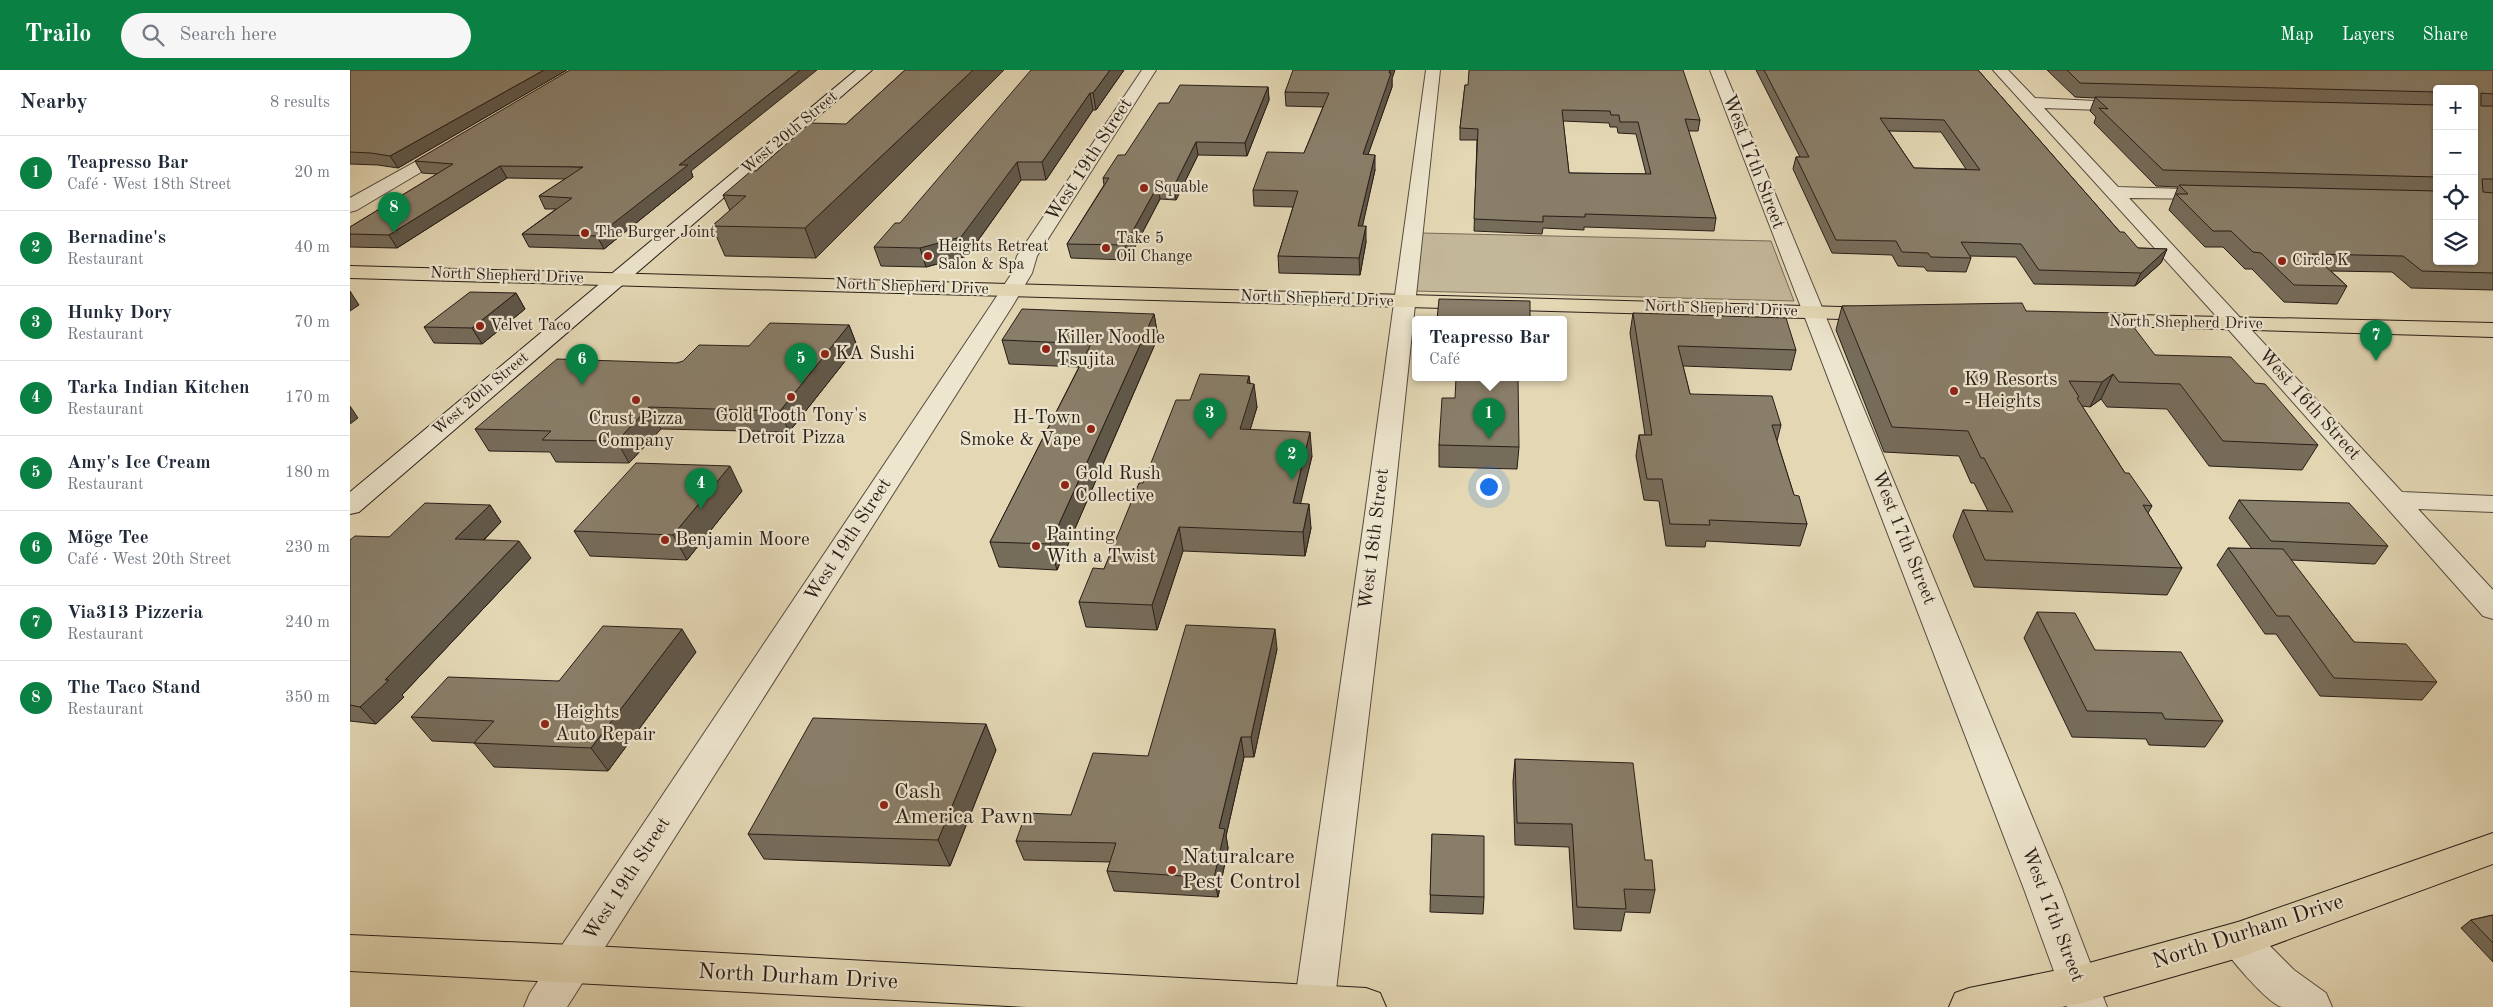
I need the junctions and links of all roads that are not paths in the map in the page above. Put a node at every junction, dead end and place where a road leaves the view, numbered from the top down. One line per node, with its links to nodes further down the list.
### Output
1 (864, 70): 13 (street, West 20th Street)
2 (1149, 70): 14 (street, West 19th Street)
3 (1433, 70): 15 (street, West 18th Street)
4 (1717, 70): 16 (street, West 17th Street)
5 (2000, 70): 6 (street, West 16th Street)
6 (2031, 103): 7 (street); 9 (street, West 16th Street)
7 (2150, 106)
8 (462, 140): 11 (street)
9 (2113, 192): 10 (street); 19 (street, West 16th Street)
10 (2228, 195)
11 (350, 206)
12 (350, 272): 13 (main road, North Shepherd Drive)
13 (617, 279): 14 (main road, North Shepherd Drive); 23 (street, West 20th Street)
14 (1011, 290): 15 (main road, North Shepherd Drive); 28 (street, West 19th Street)
15 (1405, 301): 16 (main road, North Shepherd Drive); 30 (street, West 18th Street)
16 (1813, 312): 17 (main road, North Shepherd Drive); 29 (street, West 17th Street)
17 (1898, 314)
18 (2070, 320): 19 (main road, North Shepherd Drive)
19 (2236, 324): 20 (main road, North Shepherd Drive); 21 (street, West 16th Street)
20 (2493, 330)
21 (2395, 500): 22 (street); 24 (street, West 16th Street)
22 (2493, 504)
23 (350, 506)
24 (2493, 609)
25 (2493, 848): 26 (main road, North Durham Drive)
26 (2238, 940): 29 (main road, North Durham Drive); 34 (street)
27 (350, 953): 28 (main road, North Durham Drive)
28 (573, 963): 30 (main road, North Durham Drive); 31 (street, West 19th Street)
29 (2082, 996): 33 (main road, North Durham Drive)
30 (1314, 1006): 32 (main road, North Durham Drive)
31 (544, 1007)
32 (1366, 1007)
33 (1969, 1007)
34 (2312, 1007)

